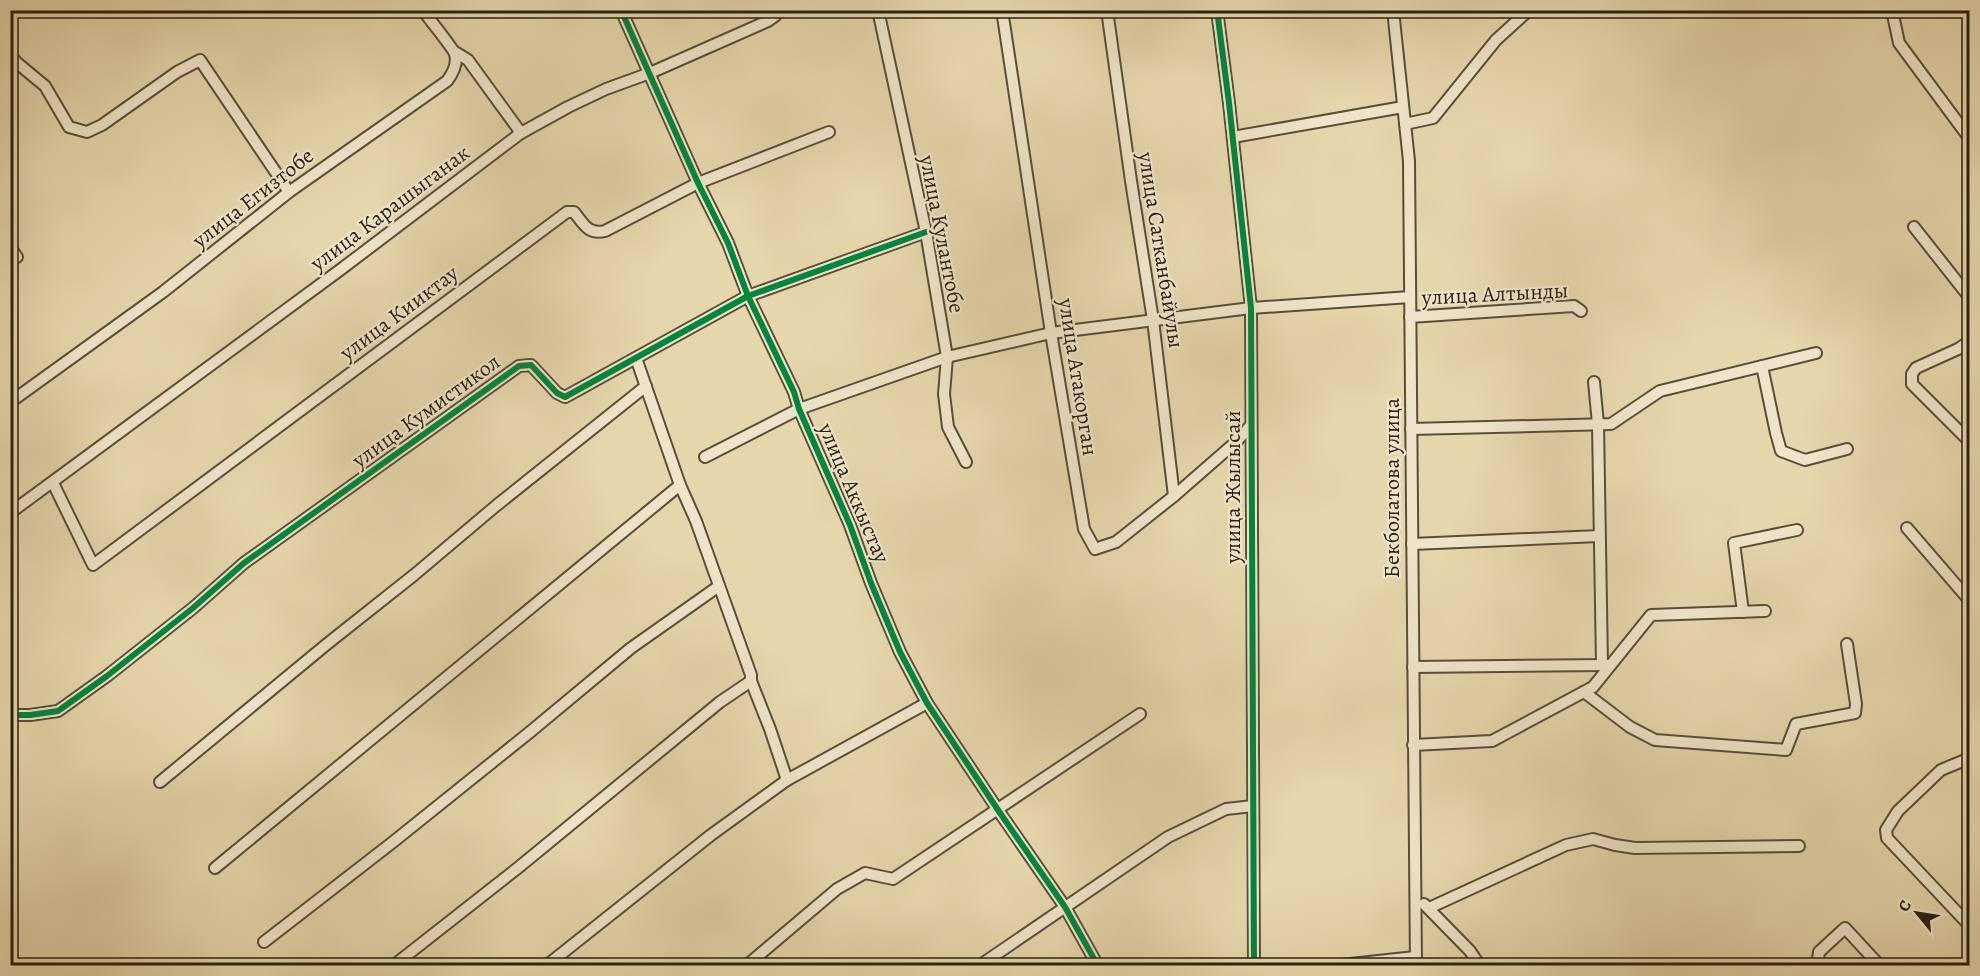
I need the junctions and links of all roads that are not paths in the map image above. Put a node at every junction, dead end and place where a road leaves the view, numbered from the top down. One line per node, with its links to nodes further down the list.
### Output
1 (423, 10): 11 (street)
2 (621, 10): 13 (street, улица Аккыстау)
3 (776, 10): 13 (street, улица Карашыганак)
4 (878, 10): 23 (street, улица Кулантобе)
5 (1002, 10): 31 (street, улица Атакорган)
6 (1107, 10): 30 (street, улица Сатканбайулы)
7 (1217, 10): 18 (street, улица Жылысай)
8 (1393, 10): 14 (street, Бекболатова улица)
9 (1529, 10): 15 (street)
10 (1892, 10): 19 (street)
11 (455, 52): 17 (street); 21 (street, улица Егизтобе)
12 (10, 54): 21 (street)
13 (650, 73): 17 (street, улица Карашыганак); 20 (street, улица Аккыстау)
14 (1403, 107): 15 (street, Бекболатова улица); 18 (street)
15 (1405, 124): 25 (street, Бекболатова улица)
16 (829, 132): 20 (street, улица Кииктау)
17 (521, 133): 48 (street, улица Карашыганак)
18 (1233, 137): 27 (street, улица Жылысай)
19 (1970, 140)
20 (698, 183): 24 (street, улица Аккыстау); 48 (street, улица Кииктау)
21 (289, 192): 39 (street, улица Егизтобе)
22 (1914, 227): 26 (street)
23 (926, 232): 24 (street, улица Кумистикол); 35 (street, улица Кулантобе)
24 (748, 296): 34 (street, улица Кумистикол); 40 (street, улица Аккыстау)
25 (1410, 297): 27 (street, улица Алтынды); 29 (street, Бекболатова улица)
26 (1970, 298)
27 (1251, 308): 30 (street, улица Алтынды); 42 (street, улица Жылысай)
28 (1581, 311): 29 (street, улица Алтынды)
29 (1410, 317): 43 (street, Бекболатова улица)
30 (1154, 320): 31 (street, улица Алтынды); 50 (street, улица Сатканбайулы)
31 (1051, 333): 35 (street, улица Алтынды); 50 (street, улица Атакорган)
32 (1970, 341): 44 (street)
33 (1816, 353): 36 (street)
34 (636, 357): 38 (street); 67 (street, улица Кумистикол)
35 (947, 357): 40 (street, улица Алтынды); 47 (street, улица Кулантобе)
36 (1762, 366): 41 (street); 45 (street)
37 (1594, 382): 41 (street)
38 (646, 386): 49 (street); 71 (street)
39 (12, 396)
40 (799, 410): 46 (street, улица Алтынды); 65 (street, улица Аккыстау)
41 (1598, 424): 43 (street); 54 (street)
42 (1251, 425): 50 (street, улица Атакорган); 72 (street, улица Жылысай)
43 (1411, 429): 55 (street, Бекболатова улица)
44 (1970, 442)
45 (1846, 449)
46 (705, 457)
47 (966, 462)
48 (53, 483): 51 (street, улица Карашыганак)
49 (680, 485): 56 (street); 75 (street)
50 (1174, 496)
51 (10, 513)
52 (1906, 528): 57 (street)
53 (1797, 530): 59 (street)
54 (1599, 536): 55 (street); 61 (street)
55 (1412, 544): 62 (street, Бекболатова улица)
56 (719, 586): 63 (street); 80 (street)
57 (1970, 601)
58 (1765, 611): 59 (street)
59 (1743, 612): 61 (street)
60 (1847, 645): 64 (street)
61 (1606, 665): 62 (street); 64 (street)
62 (1413, 667): 68 (street, Бекболатова улица)
63 (751, 681): 70 (street); 82 (street)
64 (1584, 692): 68 (street)
65 (927, 703): 70 (street); 73 (street, улица Аккыстау)
66 (1140, 714): 73 (street)
67 (10, 715)
68 (1413, 744): 76 (street, Бекболатова улица)
69 (1970, 758): 79 (street)
70 (787, 780): 83 (street)
71 (160, 782)
72 (1253, 806): 77 (street); 87 (street, улица Жылысай)
73 (998, 810): 77 (street, улица Аккыстау); 84 (street)
74 (1799, 846): 78 (street)
75 (215, 868)
76 (1415, 893): 78 (street); 81 (street, Бекболатова улица)
77 (1065, 907): 85 (street); 86 (street, улица Аккыстау)
78 (1428, 908): 89 (street)
79 (1970, 926)
80 (264, 942)
81 (1416, 961): 88 (street)
82 (393, 966)
83 (546, 966)
84 (746, 966)
85 (979, 966)
86 (1098, 966)
87 (1254, 966)
88 (1332, 966)
89 (1480, 966)
90 (1817, 966): 91 (street)
91 (1880, 966)

